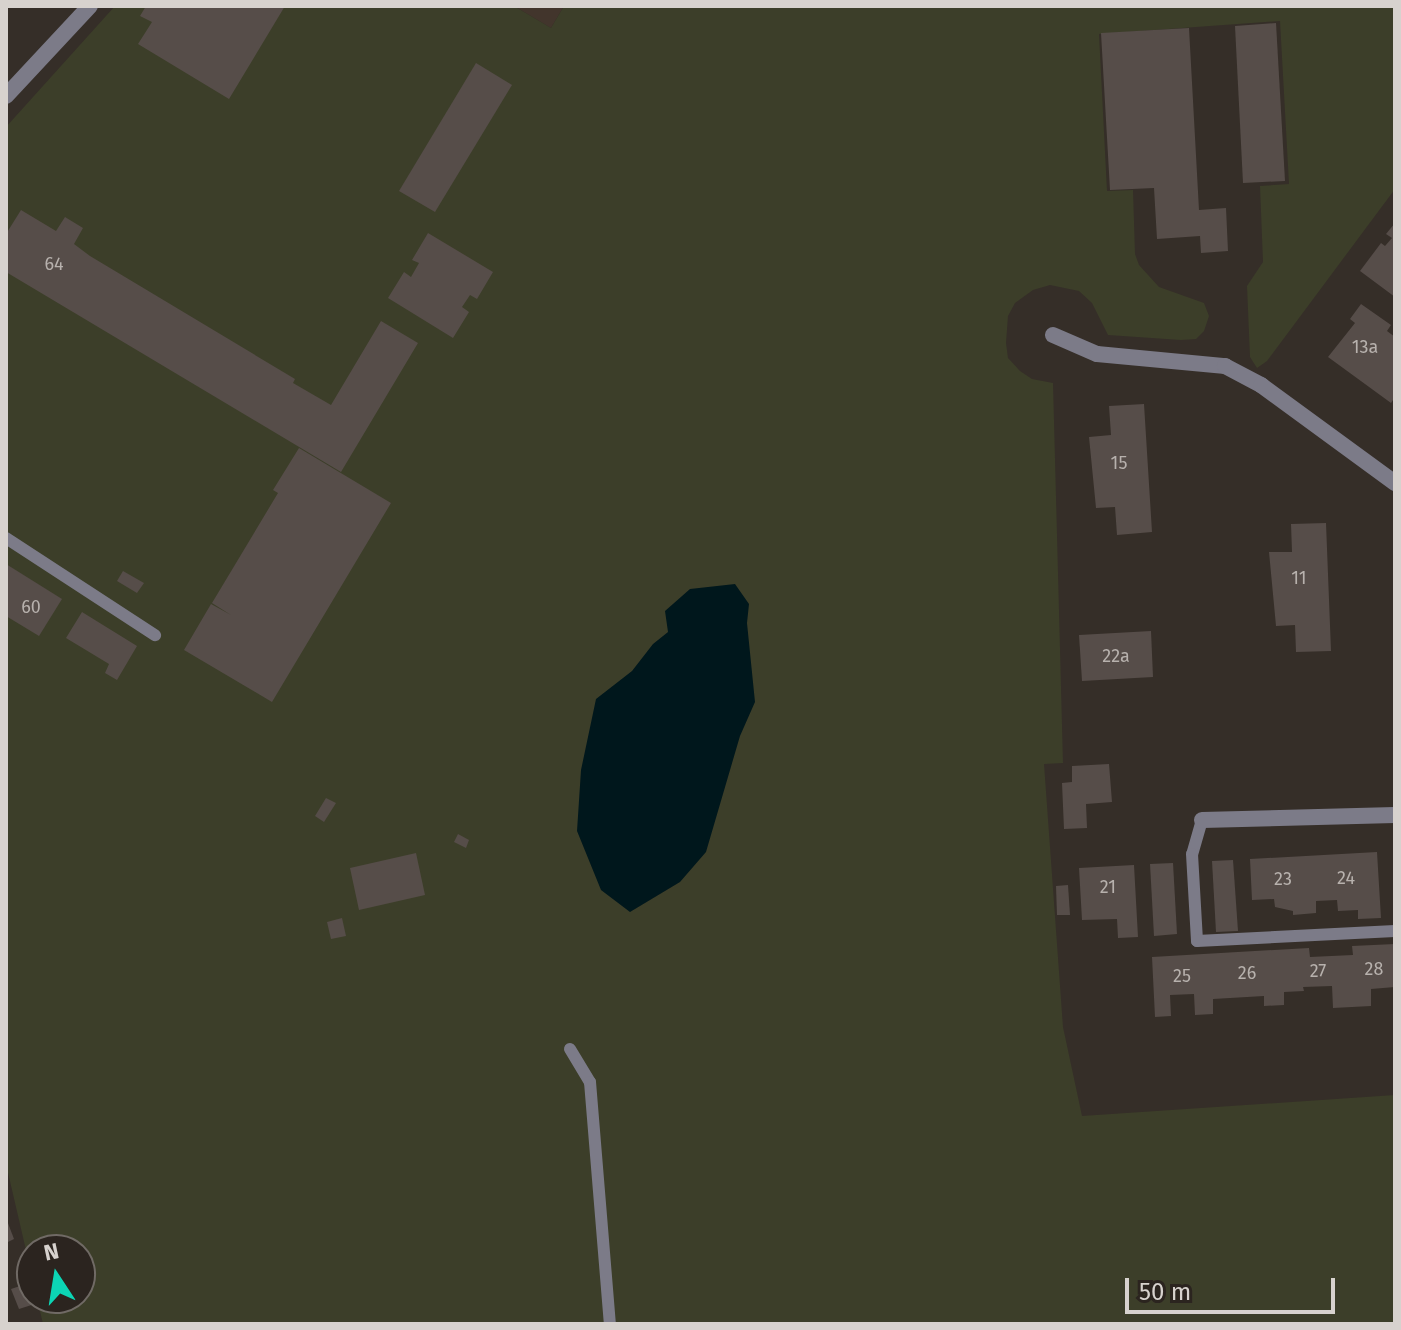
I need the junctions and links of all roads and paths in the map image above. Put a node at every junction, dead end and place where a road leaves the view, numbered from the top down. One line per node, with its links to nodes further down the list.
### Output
1 (90, 6): 2 (street)
2 (9, 86)
3 (1053, 335): 4 (street)
4 (1395, 483)
5 (6, 538): 6 (lane)
6 (155, 635)
7 (1395, 815): 8 (street)
8 (1202, 820): 9 (lane)
9 (1395, 931)
10 (570, 1049): 11 (lane)
11 (610, 1324)

